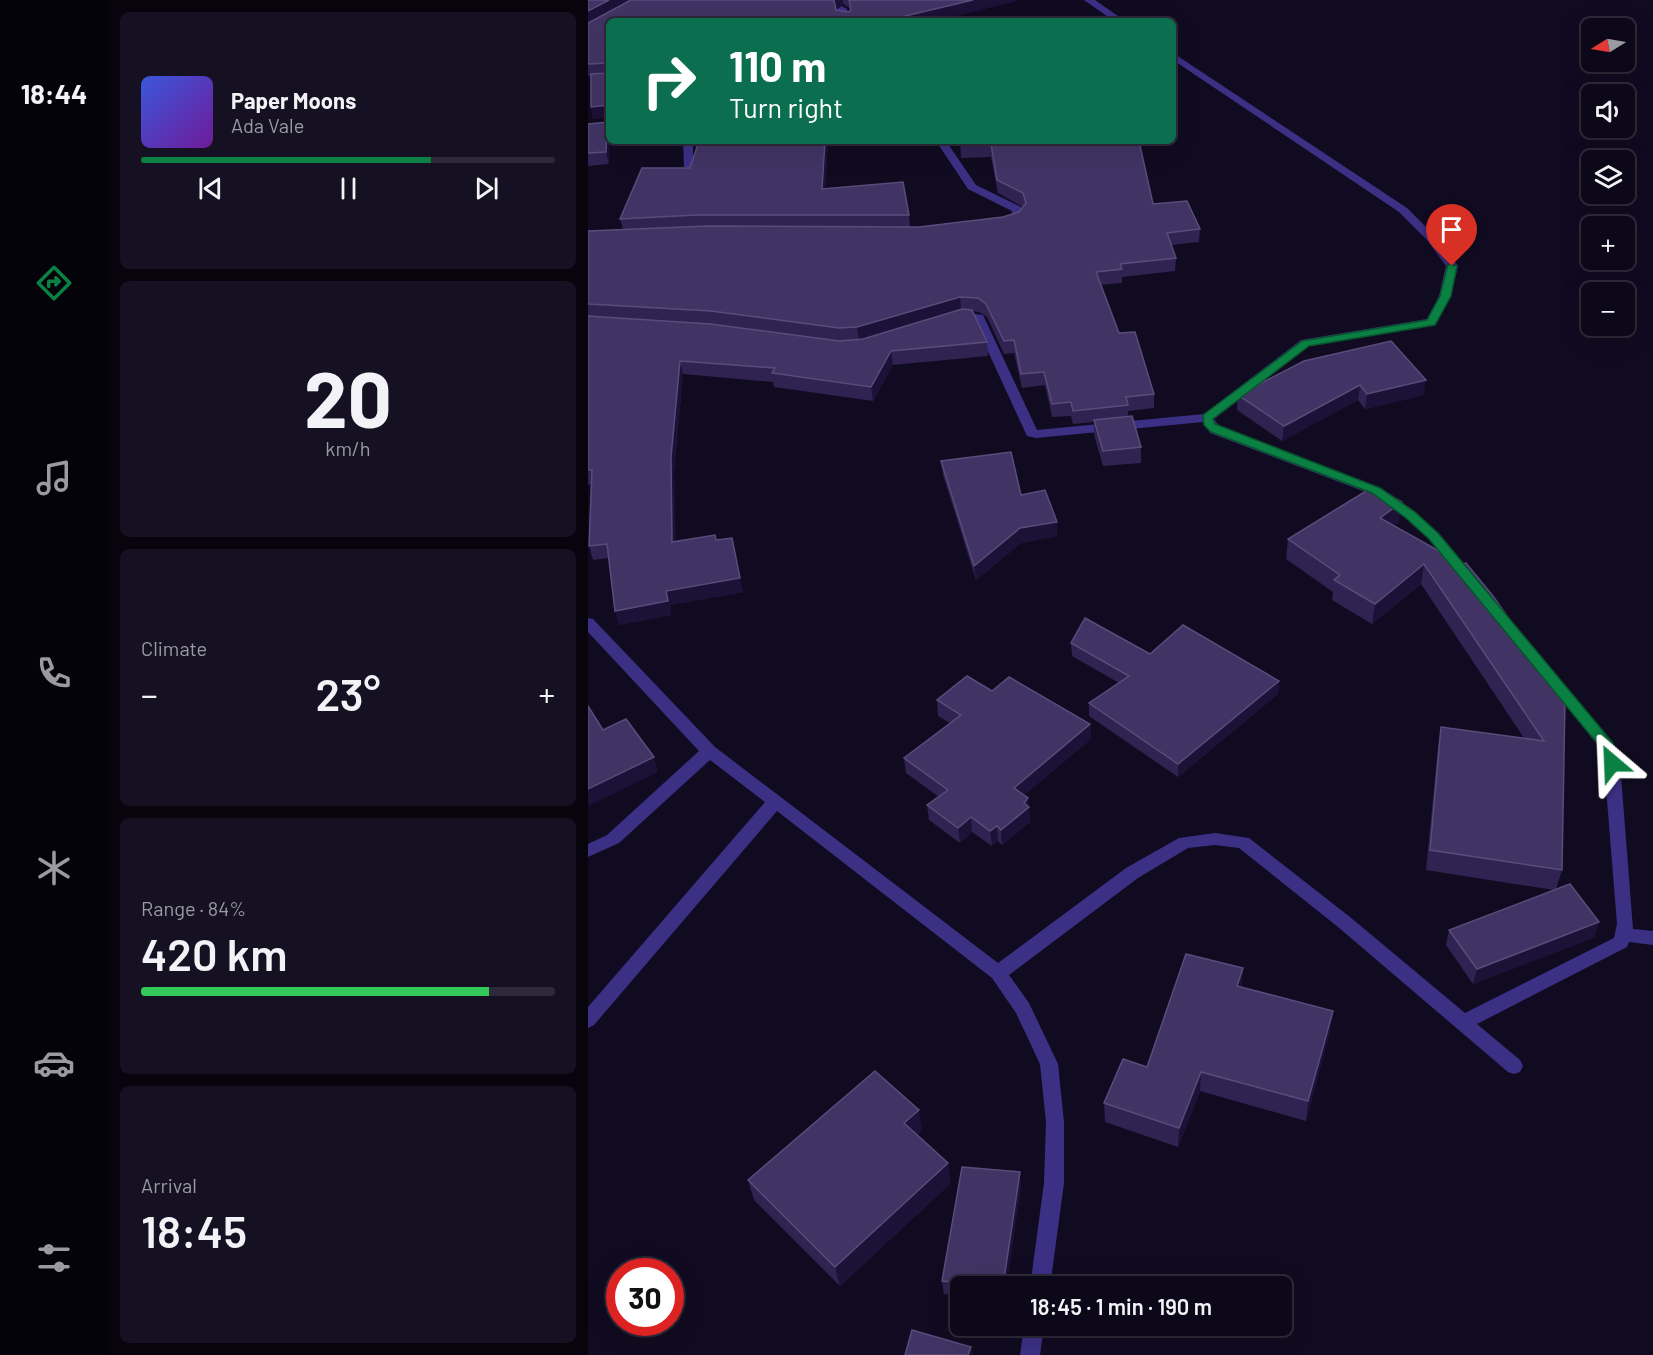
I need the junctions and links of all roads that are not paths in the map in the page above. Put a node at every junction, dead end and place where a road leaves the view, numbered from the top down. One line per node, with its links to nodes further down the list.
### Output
1 (1089, 0): 4 (street)
2 (842, 9): 3 (street)
3 (844, 18)
4 (1116, 18)
5 (1176, 58): 11 (street)
6 (688, 144): 8 (street)
7 (943, 144): 9 (street)
8 (689, 167)
9 (992, 226)
10 (939, 324): 11 (street)
11 (1207, 418): 12 (street)
12 (1471, 582)
13 (588, 623): 15 (street)
14 (1532, 655): 18 (street)
15 (709, 751): 16 (street); 17 (street)
16 (775, 802): 20 (street); 21 (street)
17 (588, 851)
18 (1625, 935): 19 (street); 22 (street)
19 (1653, 938)
20 (998, 973): 22 (street); 24 (street)
21 (588, 1020)
22 (1463, 1023): 23 (street)
23 (1514, 1066)
24 (1041, 1276)
25 (1033, 1336): 26 (street)
26 (1030, 1355)

